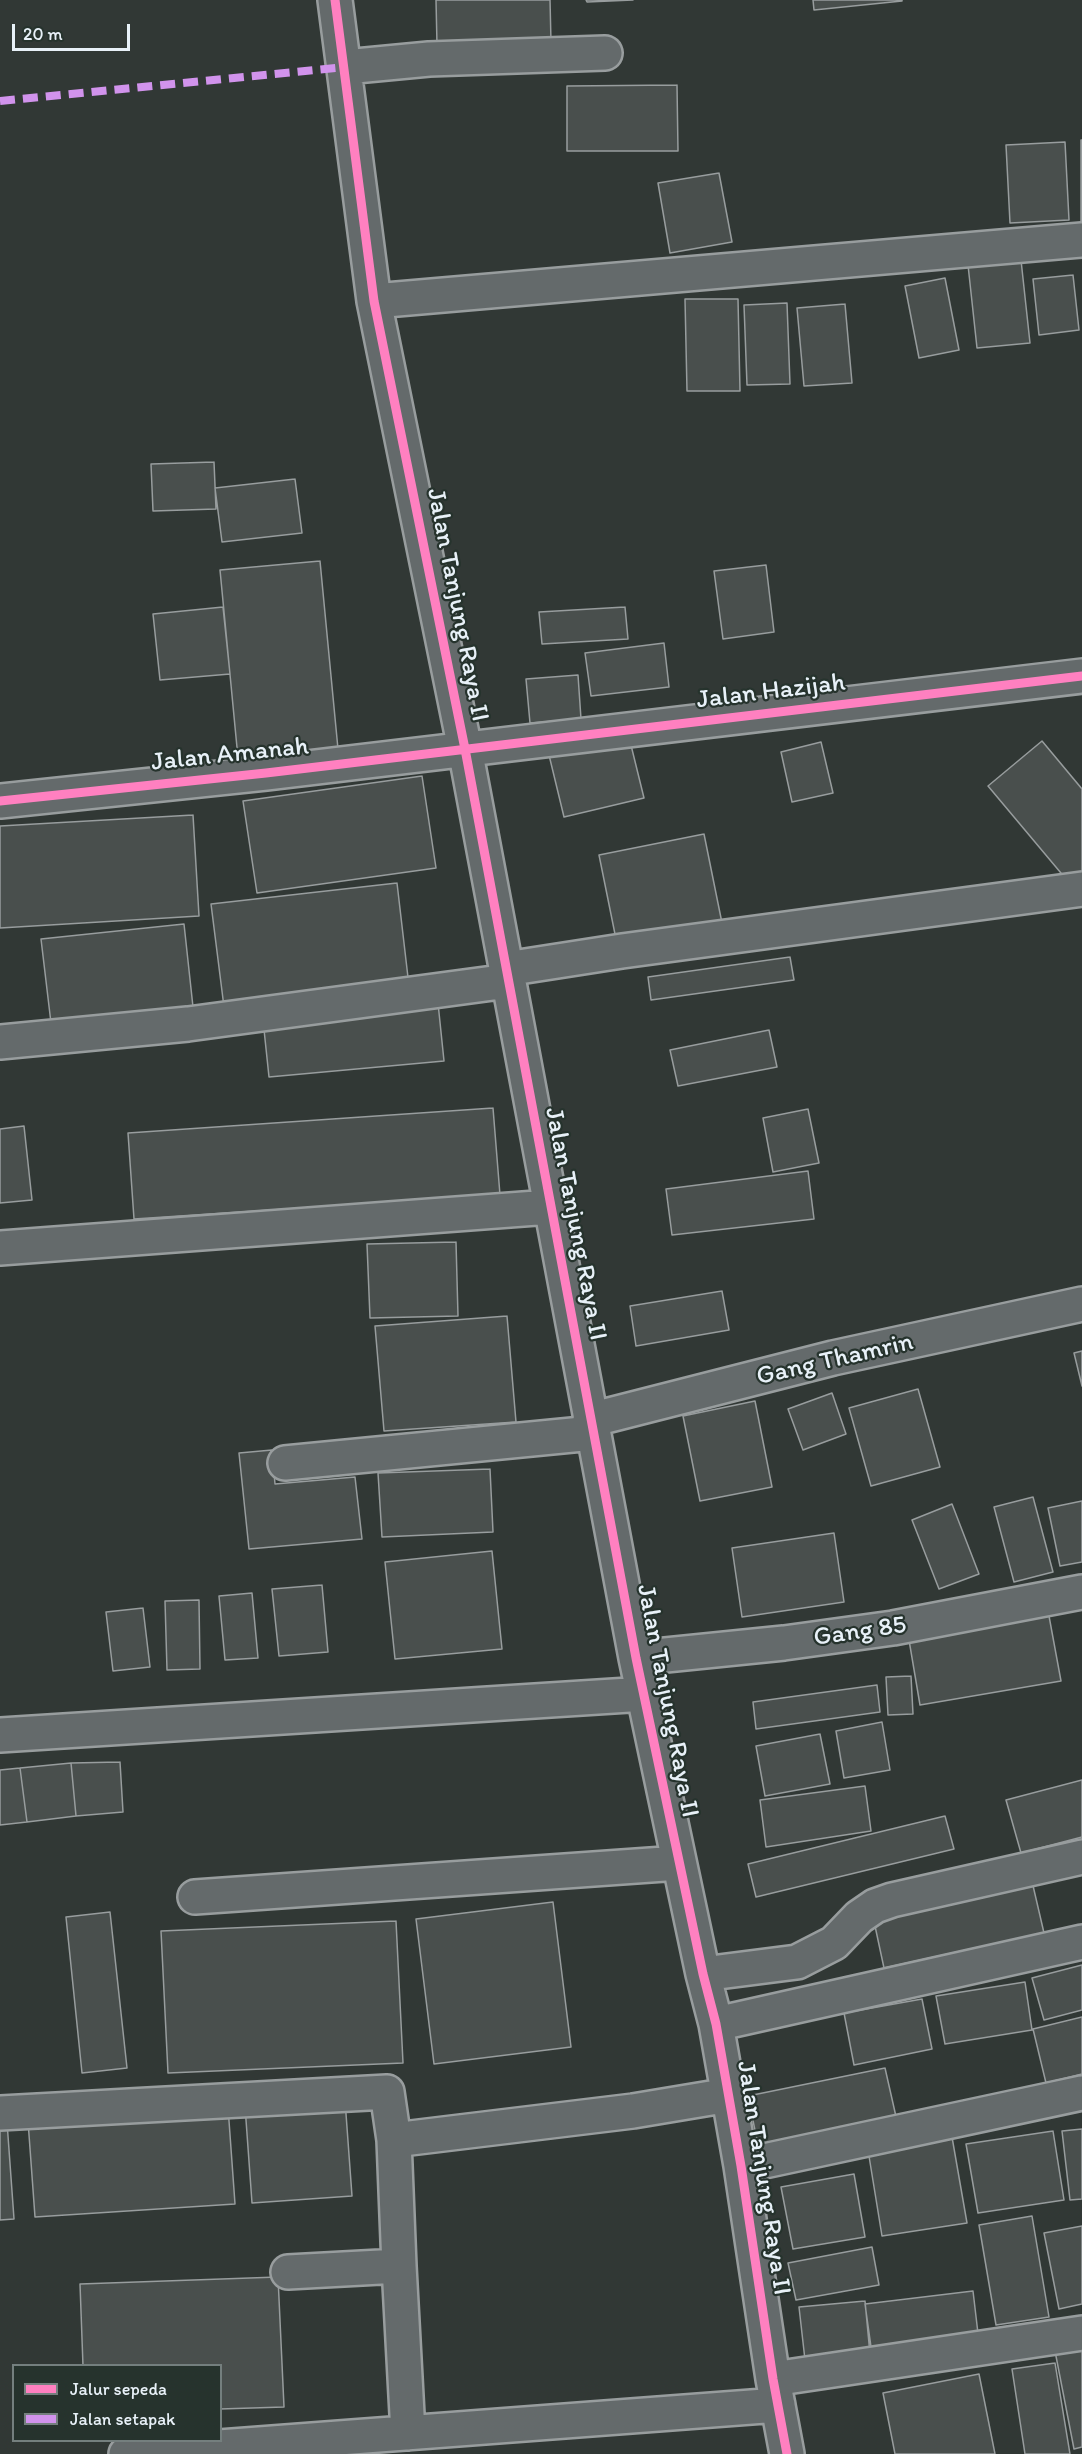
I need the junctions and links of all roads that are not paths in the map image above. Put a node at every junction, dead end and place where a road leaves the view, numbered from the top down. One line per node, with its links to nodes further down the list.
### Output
1 (335, 0): 3 (street, Jalan Tanjung Raya II)
2 (605, 53): 3 (street)
3 (345, 68): 5 (street, Jalan Tanjung Raya II)
4 (1082, 240): 5 (street)
5 (374, 301): 7 (street, Jalan Tanjung Raya II)
6 (1082, 676): 7 (street, Jalan Hazijah)
7 (465, 749): 8 (street, Jalan Amanah); 10 (street, Jalan Tanjung Raya II)
8 (0, 801)
9 (1082, 890): 10 (street)
10 (507, 975): 11 (street); 12 (street, Jalan Tanjung Raya II)
11 (0, 1042)
12 (550, 1207): 13 (street); 15 (street, Jalan Tanjung Raya II)
13 (0, 1248)
14 (1082, 1304): 15 (street, Gang Thamrin)
15 (591, 1426): 16 (street, Gang Thamrin); 18 (street, Jalan Tanjung Raya II)
16 (285, 1463)
17 (1082, 1592): 18 (street, Gang 85)
18 (636, 1658): 19 (street, Jalan Tanjung Raya II)
19 (645, 1694): 20 (street); 22 (street, Jalan Tanjung Raya II)
20 (0, 1736)
21 (1082, 1857): 25 (street)
22 (679, 1863): 23 (street); 25 (street, Jalan Tanjung Raya II)
23 (195, 1897)
24 (1082, 1942): 26 (street)
25 (702, 1974): 26 (street, Jalan Tanjung Raya II)
26 (716, 2024): 28 (street, Jalan Tanjung Raya II)
27 (1082, 2093): 31 (street)
28 (729, 2096): 30 (street); 31 (street, Jalan Tanjung Raya II)
29 (0, 2113): 30 (street)
30 (394, 2140): 32 (street)
31 (741, 2166): 35 (street, Jalan Tanjung Raya II)
32 (399, 2266): 33 (street); 36 (street)
33 (288, 2272)
34 (1082, 2333): 35 (street)
35 (776, 2392): 36 (street); 38 (street, Jalan Tanjung Raya II)
36 (408, 2433): 37 (street)
37 (126, 2454)
38 (787, 2454)

